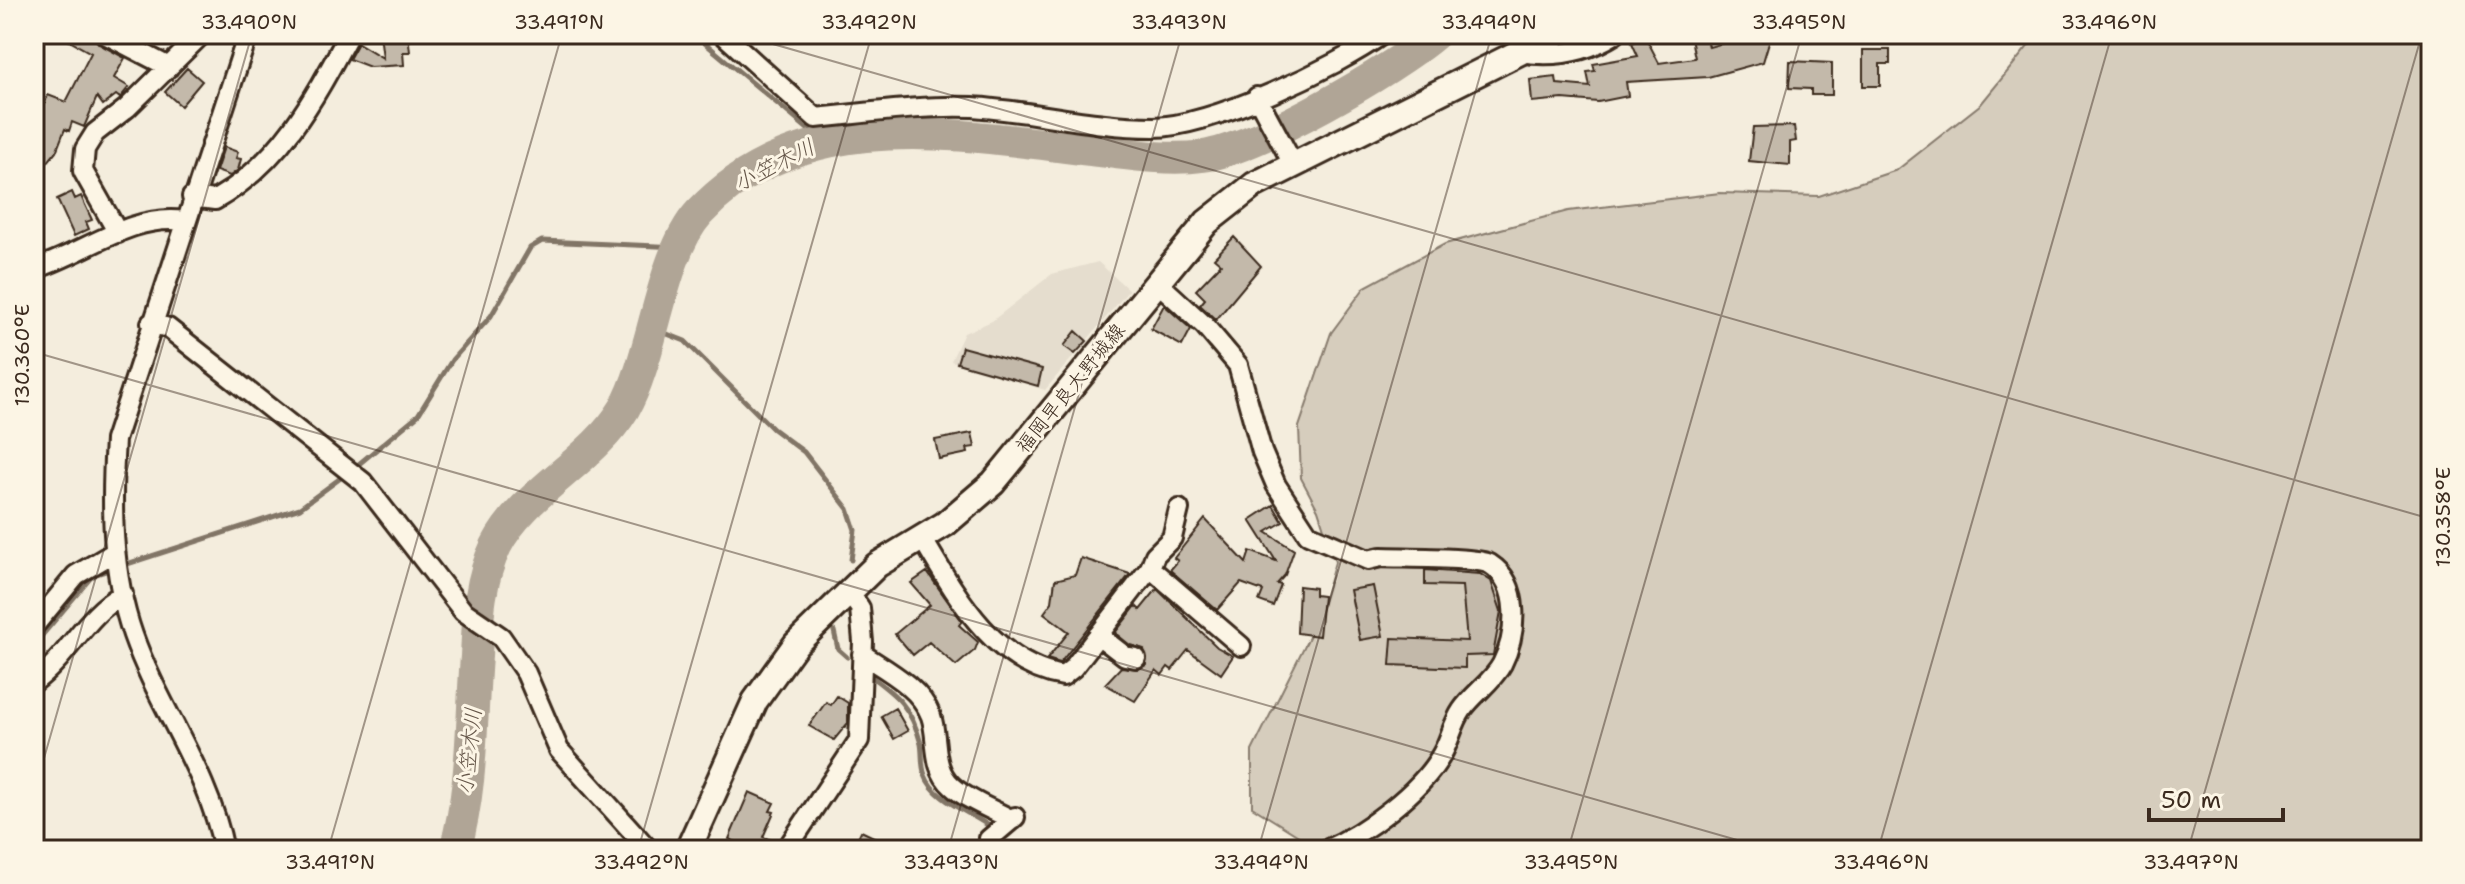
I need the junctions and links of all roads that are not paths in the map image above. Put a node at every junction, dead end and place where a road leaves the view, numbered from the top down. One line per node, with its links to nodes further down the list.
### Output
1 (105, 34): 10 (street)
2 (202, 34): 10 (street)
3 (248, 34): 13 (street)
4 (349, 34): 13 (street)
5 (723, 34): 11 (street)
6 (1383, 34): 11 (street)
7 (1556, 34): 9 (main road, 福岡早良大野城線)
8 (1615, 34): 9 (street)
9 (1518, 52): 12 (main road, 福岡早良大野城線)
10 (169, 67): 15 (street)
11 (1257, 97): 12 (street)
12 (1293, 164): 17 (main road, 福岡早良大野城線)
13 (192, 197): 14 (street)
14 (184, 221): 15 (street); 18 (street)
15 (118, 233): 16 (street)
16 (34, 269)
17 (1157, 282): 20 (main road, 福岡早良大野城線); 36 (street)
18 (151, 323): 21 (street); 33 (street)
19 (1179, 509): 22 (street)
20 (922, 538): 24 (main road, 福岡早良大野城線); 26 (street)
21 (115, 552): 23 (street); 25 (street)
22 (1150, 568): 26 (street); 27 (street)
23 (122, 589): 30 (street); 32 (street)
24 (848, 591): 28 (street); 34 (main road, 福岡早良大野城線)
25 (34, 626)
26 (1098, 635): 29 (street)
27 (1241, 646)
28 (862, 654): 31 (street); 35 (street)
29 (1136, 658)
30 (34, 682)
31 (990, 845)
32 (224, 850)
33 (649, 850)
34 (688, 850)
35 (786, 850)
36 (1326, 850)

